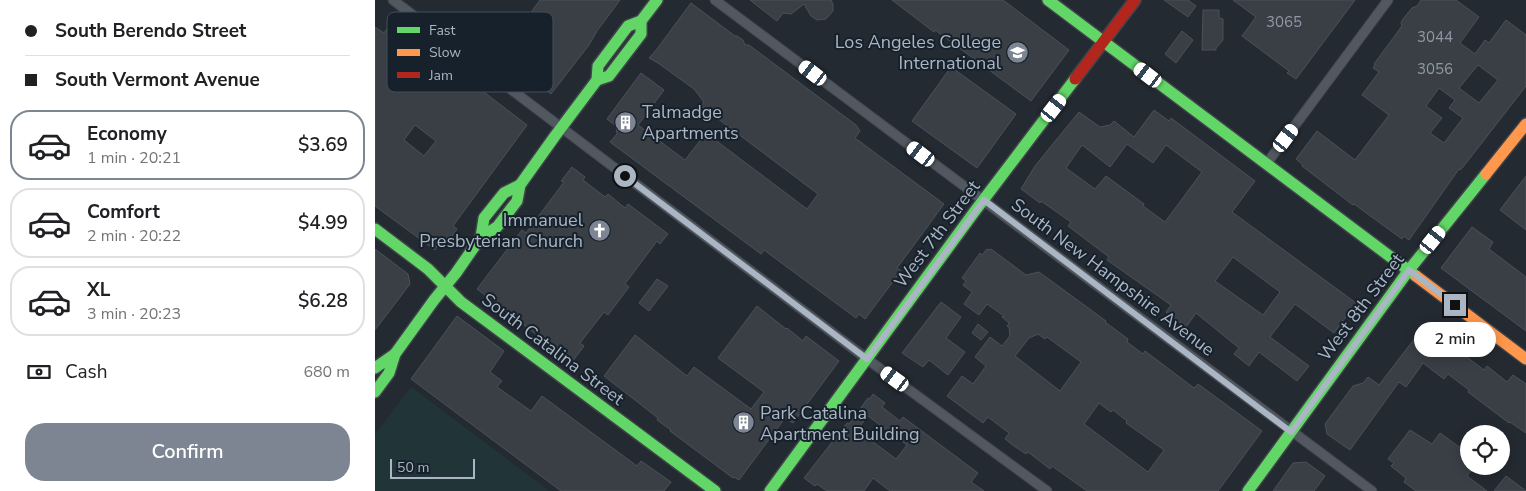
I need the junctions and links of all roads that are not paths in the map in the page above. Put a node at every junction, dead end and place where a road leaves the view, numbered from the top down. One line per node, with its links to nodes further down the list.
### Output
1 (393, 0): 7 (street)
2 (657, 0): 11 (main road)
3 (715, 0): 13 (street, South New Hampshire Avenue)
4 (1048, 0): 8 (main road)
5 (1135, 0): 8 (main road, West 7th Street)
6 (1388, 0): 12 (street)
7 (409, 12)
8 (1103, 42): 12 (main road); 13 (main road, West 7th Street)
9 (514, 92): 11 (street)
10 (1526, 124): 15 (main road, West 8th Street)
11 (561, 128): 16 (main road); 18 (street)
12 (1267, 163): 15 (main road)
13 (984, 200): 18 (main road, West 7th Street); 22 (street, South New Hampshire Avenue)
14 (375, 229): 16 (main road, South Catalina Street)
15 (1409, 270): 19 (main road); 22 (main road, West 8th Street)
16 (446, 286): 17 (main road); 23 (main road, South Catalina Street)
17 (395, 354): 20 (main road); 21 (main road)
18 (867, 359): 24 (main road, West 7th Street); 25 (street)
19 (1526, 359)
20 (375, 368)
21 (375, 392)
22 (1291, 432): 26 (main road, West 8th Street); 27 (street, South New Hampshire Avenue)
23 (715, 491)
24 (770, 491)
25 (1047, 491)
26 (1248, 491)
27 (1371, 491)

